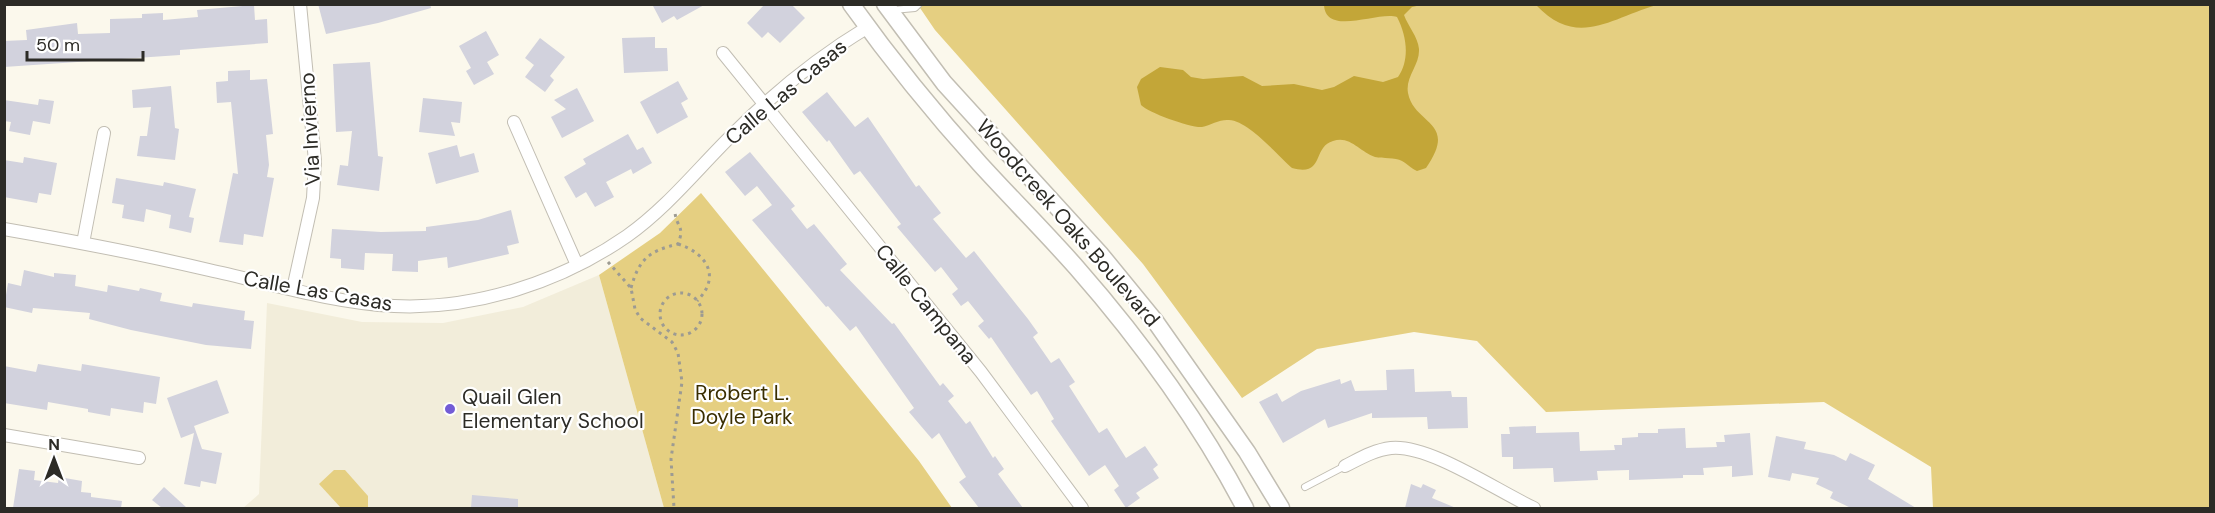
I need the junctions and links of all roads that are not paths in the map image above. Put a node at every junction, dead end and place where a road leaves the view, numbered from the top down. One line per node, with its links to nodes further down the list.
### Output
1 (300, 4): 13 (street, Via Invierno)
2 (851, 4): 5 (main road, Woodcreek Oaks Boulevard)
3 (919, 4): 4 (lane)
4 (889, 7): 5 (main road); 20 (main road, Woodcreek Oaks Boulevard)
5 (868, 27): 7 (street, Calle Las Casas); 19 (main road, Woodcreek Oaks Boulevard)
6 (723, 53): 7 (street, Calle Campana)
7 (764, 104): 12 (street, Calle Las Casas); 18 (street, Calle Campana)
8 (513, 122): 12 (street)
9 (104, 133): 11 (street)
10 (4, 229): 11 (street, Calle Las Casas)
11 (83, 243): 13 (street, Calle Las Casas)
12 (577, 265): 13 (street, Calle Las Casas)
13 (293, 289)
14 (4, 435): 15 (street)
15 (139, 458)
16 (1345, 466): 17 (lane); 21 (street)
17 (1305, 488)
18 (1082, 508)
19 (1245, 508)
20 (1281, 508)
21 (1534, 508)

